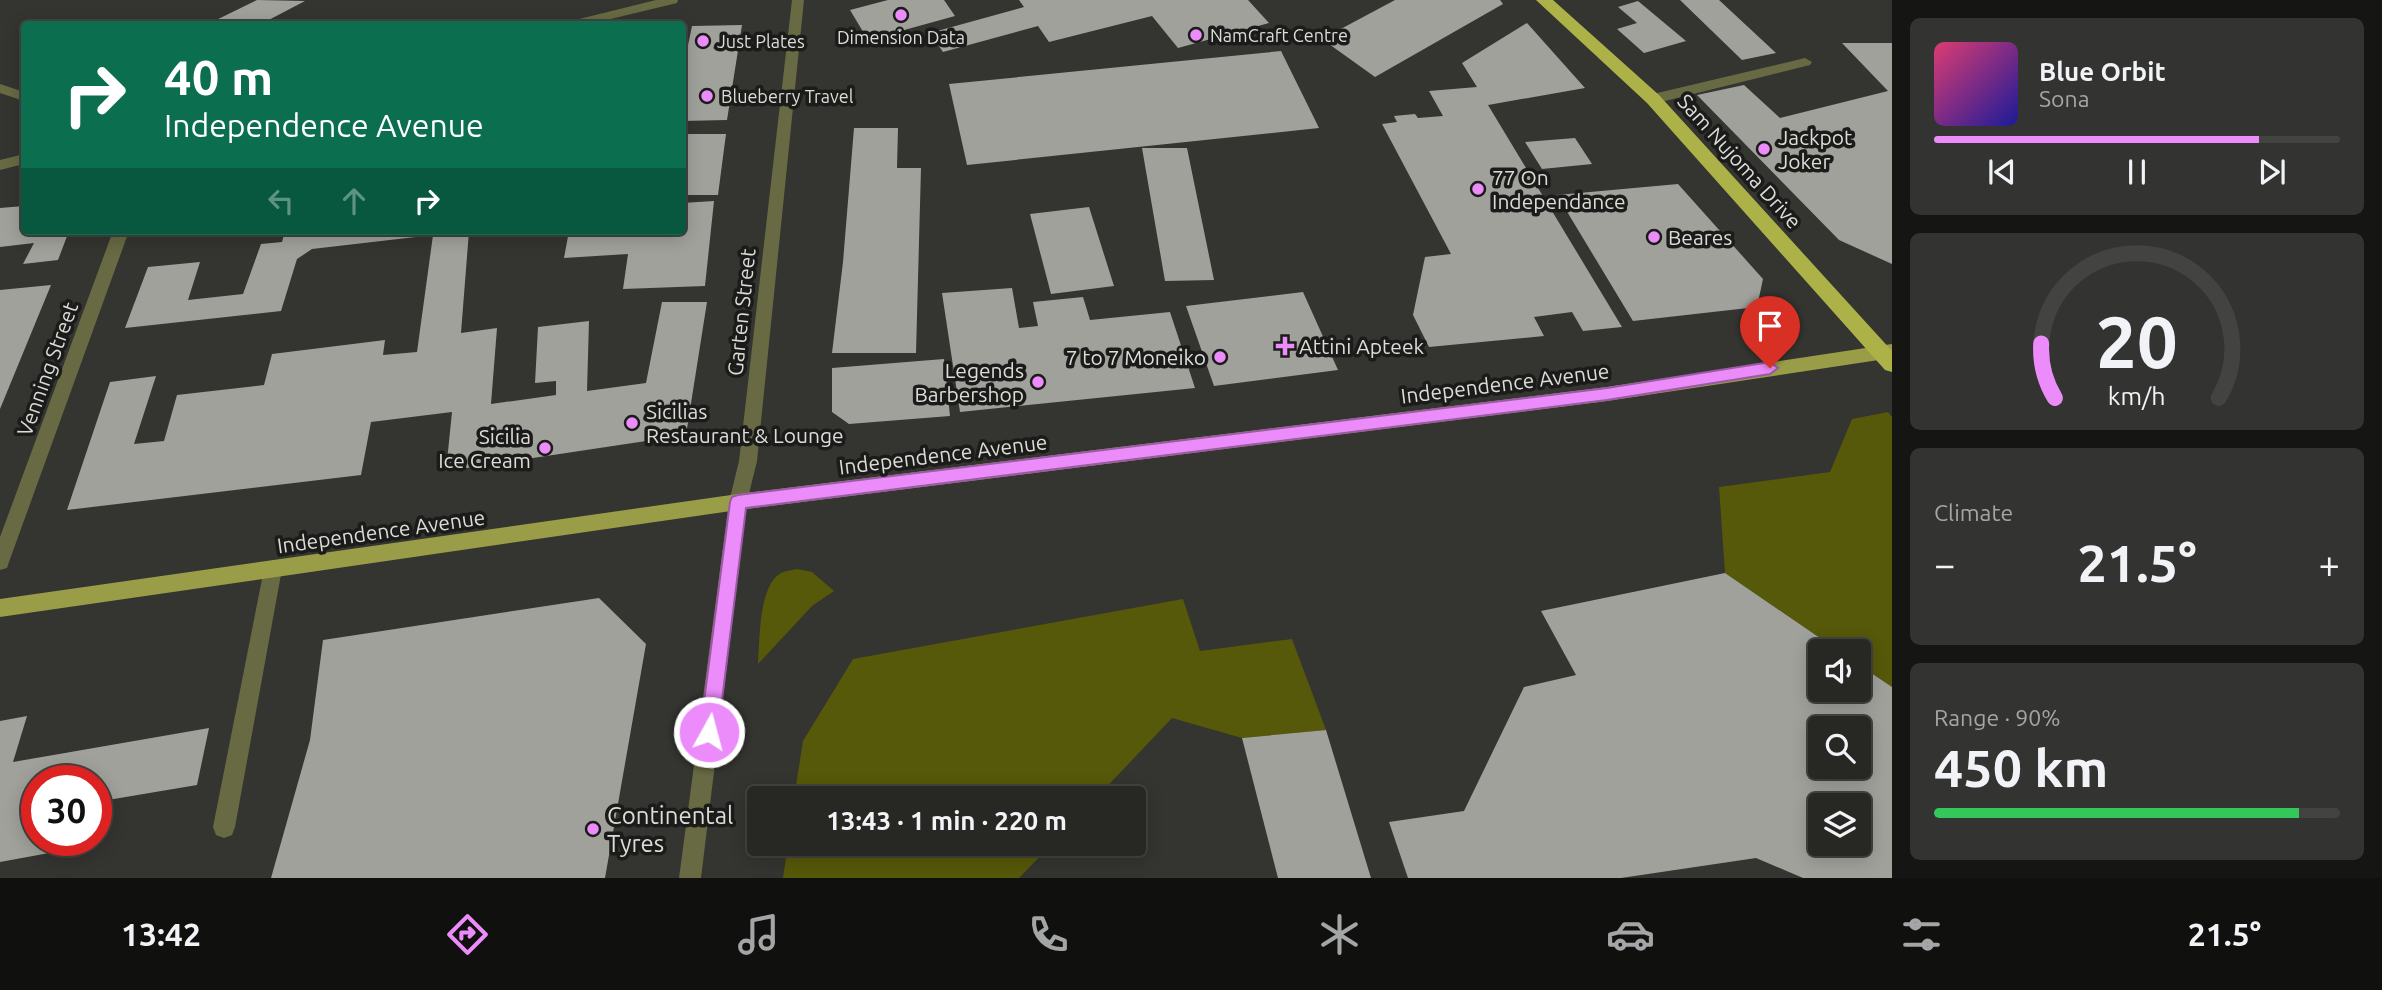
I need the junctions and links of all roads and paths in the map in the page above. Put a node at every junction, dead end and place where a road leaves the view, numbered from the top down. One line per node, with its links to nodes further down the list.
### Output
1 (672, 0): 4 (street)
2 (798, 0): 13 (street, Garten Street)
3 (1544, 0): 8 (highway, Sam Nujoma Drive)
4 (588, 21)
5 (1805, 62): 8 (street)
6 (0, 88): 7 (street)
7 (21, 96)
8 (1654, 99): 12 (highway, Sam Nujoma Drive)
9 (21, 160): 10 (street)
10 (0, 165)
11 (120, 235): 14 (street, Venning Street)
12 (1889, 356): 13 (main road, Independence Avenue)
13 (738, 502): 15 (main road, Independence Avenue); 18 (street, Garten Street)
14 (0, 562)
15 (273, 569): 16 (main road, Independence Avenue); 17 (street)
16 (0, 608)
17 (223, 827)
18 (690, 878)

